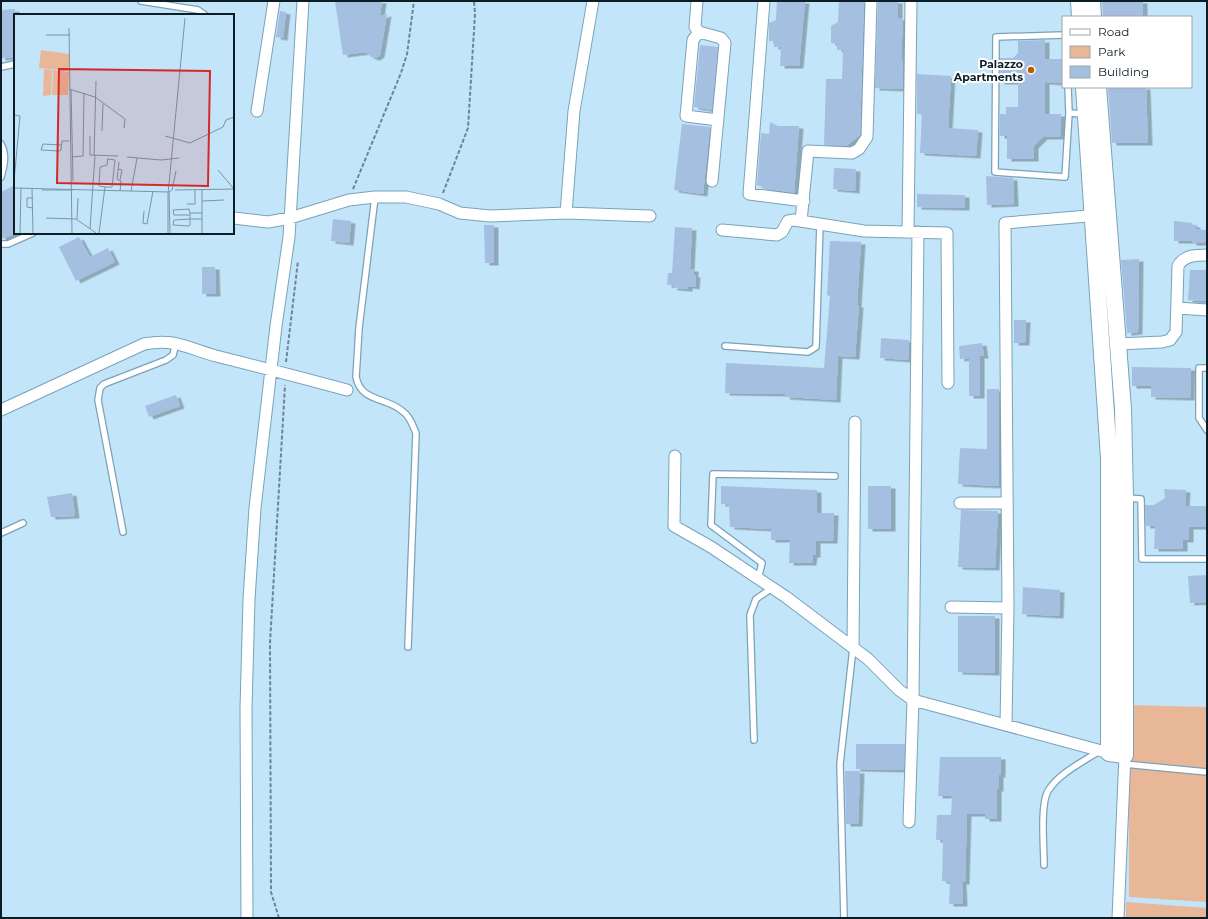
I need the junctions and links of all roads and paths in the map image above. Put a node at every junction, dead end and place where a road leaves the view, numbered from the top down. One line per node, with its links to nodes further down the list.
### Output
1 (141, 1): 13 (lane)
2 (274, 1): 23 (street)
3 (303, 1): 38 (street)
4 (414, 1): 31 (path)
5 (474, 1): 33 (path)
6 (593, 1): 34 (street)
7 (697, 1): 16 (street)
8 (764, 1): 32 (street)
9 (871, 1): 32 (street)
10 (911, 1): 42 (street)
11 (1079, 1): 14 (street)
12 (1092, 1): 15 (street)
13 (203, 14)
14 (1080, 16)
15 (1093, 16)
16 (699, 32): 26 (street); 26 (street)
17 (1062, 35): 24 (lane)
18 (14, 64): 19 (lane)
19 (1, 67)
20 (1068, 88): 24 (lane)
21 (1084, 88): 25 (street)
22 (1098, 88): 25 (street)
23 (257, 111)
24 (1069, 113): 25 (lane)
25 (1093, 114): 35 (street)
26 (718, 120): 29 (street)
27 (1, 144): 28 (lane)
28 (1, 177)
29 (712, 181)
30 (375, 196): 31 (street); 33 (street); 73 (lane)
31 (348, 200): 38 (street)
32 (804, 200): 39 (street)
33 (439, 204): 34 (street)
34 (566, 212): 36 (street)
35 (1100, 215): 50 (street); 62 (street); 64 (street)
36 (650, 216)
37 (234, 218): 38 (street)
38 (290, 218): 53 (street)
39 (802, 221): 40 (street); 41 (street)
40 (820, 224): 42 (street); 51 (lane)
41 (722, 230)
42 (913, 232): 55 (street); 75 (street)
43 (31, 234): 44 (lane)
44 (1, 244)
45 (1207, 255): 47 (street)
46 (298, 258): 54 (path)
47 (1177, 308): 48 (street); 50 (street)
48 (1207, 310)
49 (176, 342): 53 (street); 57 (street); 67 (lane)
50 (1118, 344): 62 (street)
51 (725, 346)
52 (1207, 368): 59 (lane)
53 (271, 369): 54 (street); 82 (street)
54 (286, 373): 56 (street); 83 (path)
55 (948, 383)
56 (347, 390)
57 (1, 410)
58 (856, 422): 74 (street)
59 (1207, 430)
60 (675, 456): 69 (street)
61 (835, 476): 69 (lane)
62 (1117, 498): 68 (lane); 78 (street)
63 (960, 503): 64 (street)
64 (1007, 503): 72 (street)
65 (23, 523): 66 (lane)
66 (1, 532)
67 (123, 532)
68 (1207, 559)
69 (758, 578): 70 (street)
70 (772, 588): 74 (street); 77 (lane)
71 (952, 607): 72 (street)
72 (1008, 608): 76 (street)
73 (408, 647)
74 (853, 648): 75 (street); 84 (lane)
75 (913, 700): 76 (street); 80 (street)
76 (1006, 725): 78 (street)
77 (754, 740)
78 (1114, 756): 79 (lane); 81 (lane); 85 (street)
79 (1207, 772)
80 (909, 822)
81 (1044, 864)
82 (248, 918)
83 (279, 918)
84 (844, 918)
85 (1118, 918)

